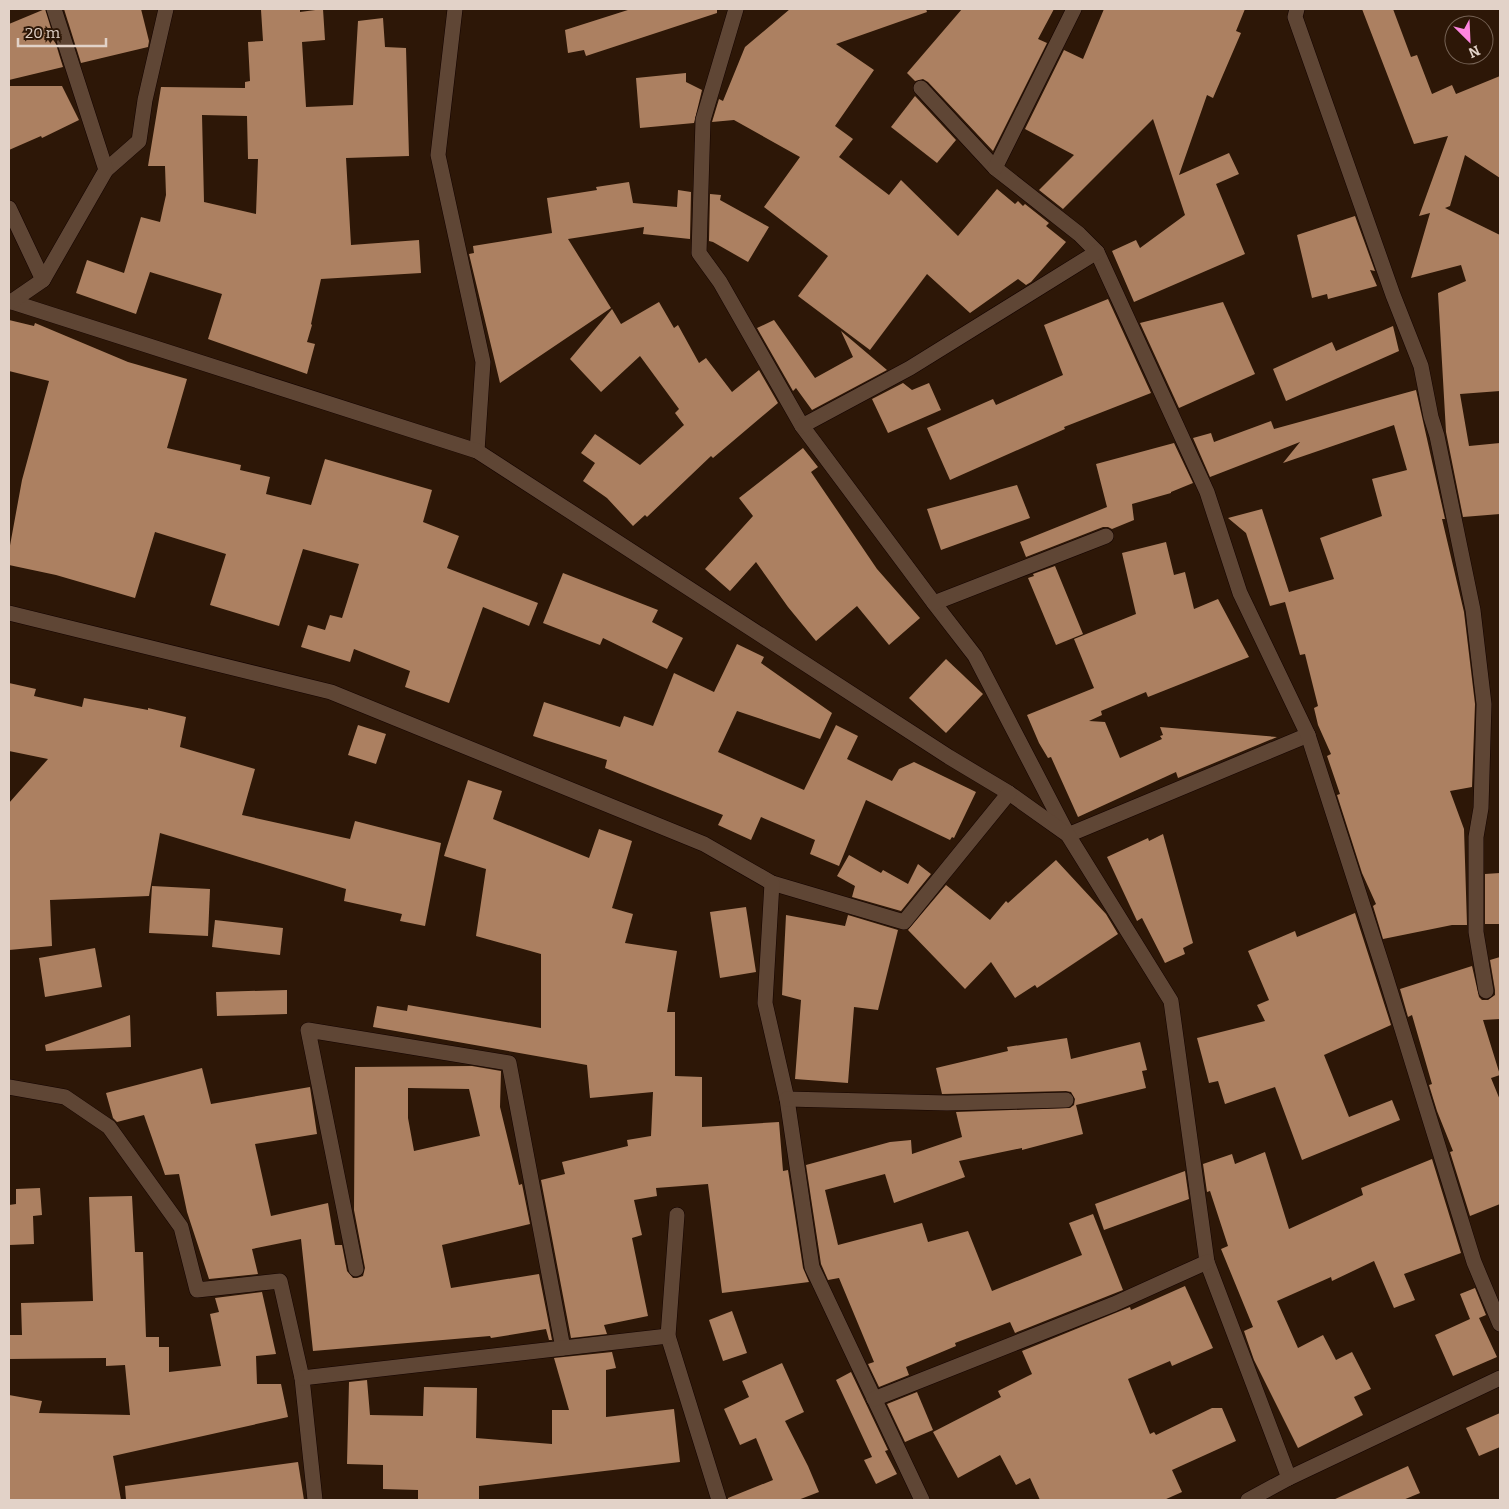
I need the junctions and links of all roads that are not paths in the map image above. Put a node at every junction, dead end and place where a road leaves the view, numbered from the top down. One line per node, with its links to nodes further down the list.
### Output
1 (54, 9): 9 (street)
2 (166, 9): 9 (street)
3 (455, 9): 15 (street)
4 (736, 9): 14 (street)
5 (1074, 9): 8 (street)
6 (1297, 9): 23 (street)
7 (921, 88): 8 (street)
8 (995, 168): 11 (street)
9 (106, 170): 12 (street)
10 (9, 208): 12 (street)
11 (1097, 252): 14 (street); 19 (street)
12 (42, 280): 13 (street)
13 (10, 302): 15 (street)
14 (802, 426): 17 (street)
15 (477, 451): 20 (street)
16 (1106, 536): 17 (street)
17 (934, 603): 21 (street)
18 (9, 613): 22 (street)
19 (1308, 735): 21 (street); 30 (street)
20 (1009, 792): 21 (street); 22 (street)
21 (1068, 835): 28 (street)
22 (772, 883): 25 (street)
23 (1486, 991)
24 (9, 1087): 33 (street)
25 (787, 1099): 26 (street); 35 (street)
26 (1066, 1100)
27 (677, 1215): 31 (street)
28 (1207, 1262): 35 (street); 36 (street)
29 (356, 1269): 32 (street)
30 (1500, 1324)
31 (668, 1336): 32 (street); 38 (street)
32 (563, 1348): 33 (street)
33 (302, 1378): 37 (street)
34 (1500, 1378): 36 (street)
35 (874, 1399): 39 (street)
36 (1289, 1478): 40 (street)
37 (314, 1500)
38 (719, 1500)
39 (922, 1500)
40 (1248, 1500)

